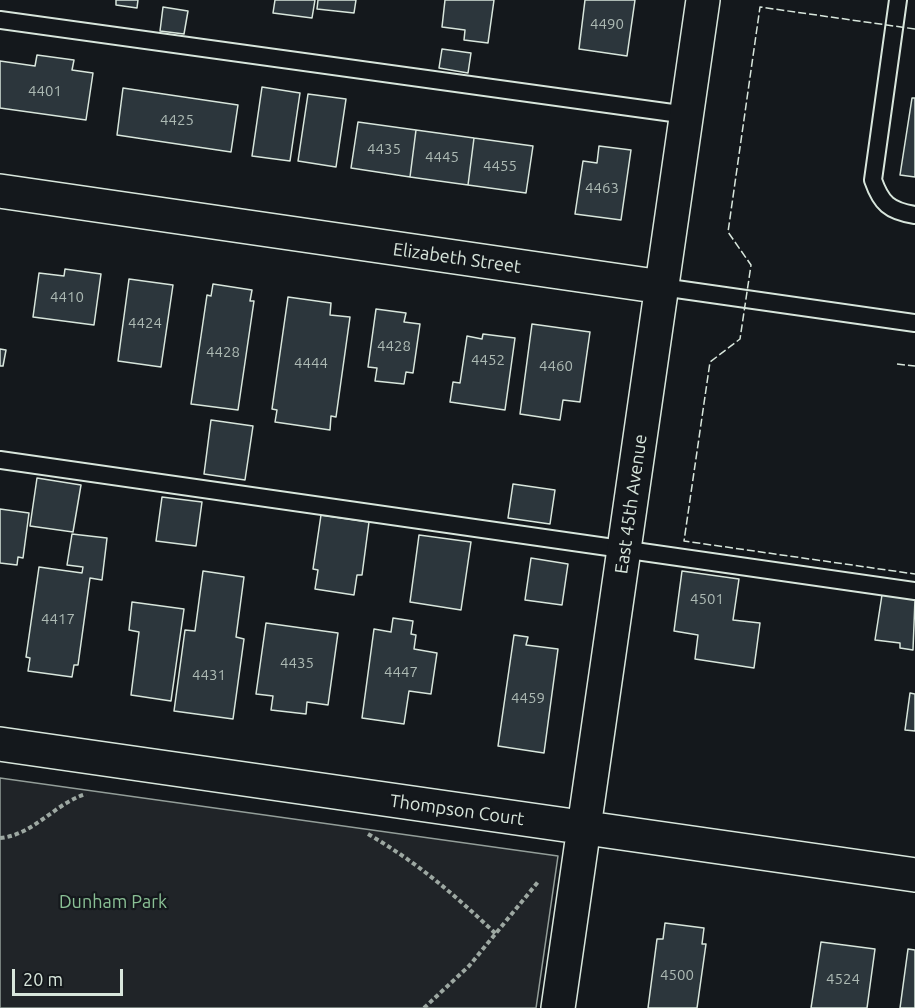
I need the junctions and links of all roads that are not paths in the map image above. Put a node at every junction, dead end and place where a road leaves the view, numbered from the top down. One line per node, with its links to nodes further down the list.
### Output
1 (703, 0): 4 (street, East 45th Avenue)
2 (898, 0): 6 (lane)
3 (0, 20): 4 (lane)
4 (687, 115): 7 (street, East 45th Avenue)
5 (0, 191): 7 (street, Elizabeth Street)
6 (915, 215)
7 (662, 287): 8 (lane, Elizabeth Street); 10 (street, East 45th Avenue)
8 (915, 322)
9 (0, 460): 10 (lane)
10 (625, 548): 11 (lane); 13 (street, East 45th Avenue)
11 (915, 591)
12 (0, 744): 13 (street, Thompson Court)
13 (584, 828): 14 (street, Thompson Court); 15 (street, East 45th Avenue)
14 (915, 875)
15 (558, 1008)

